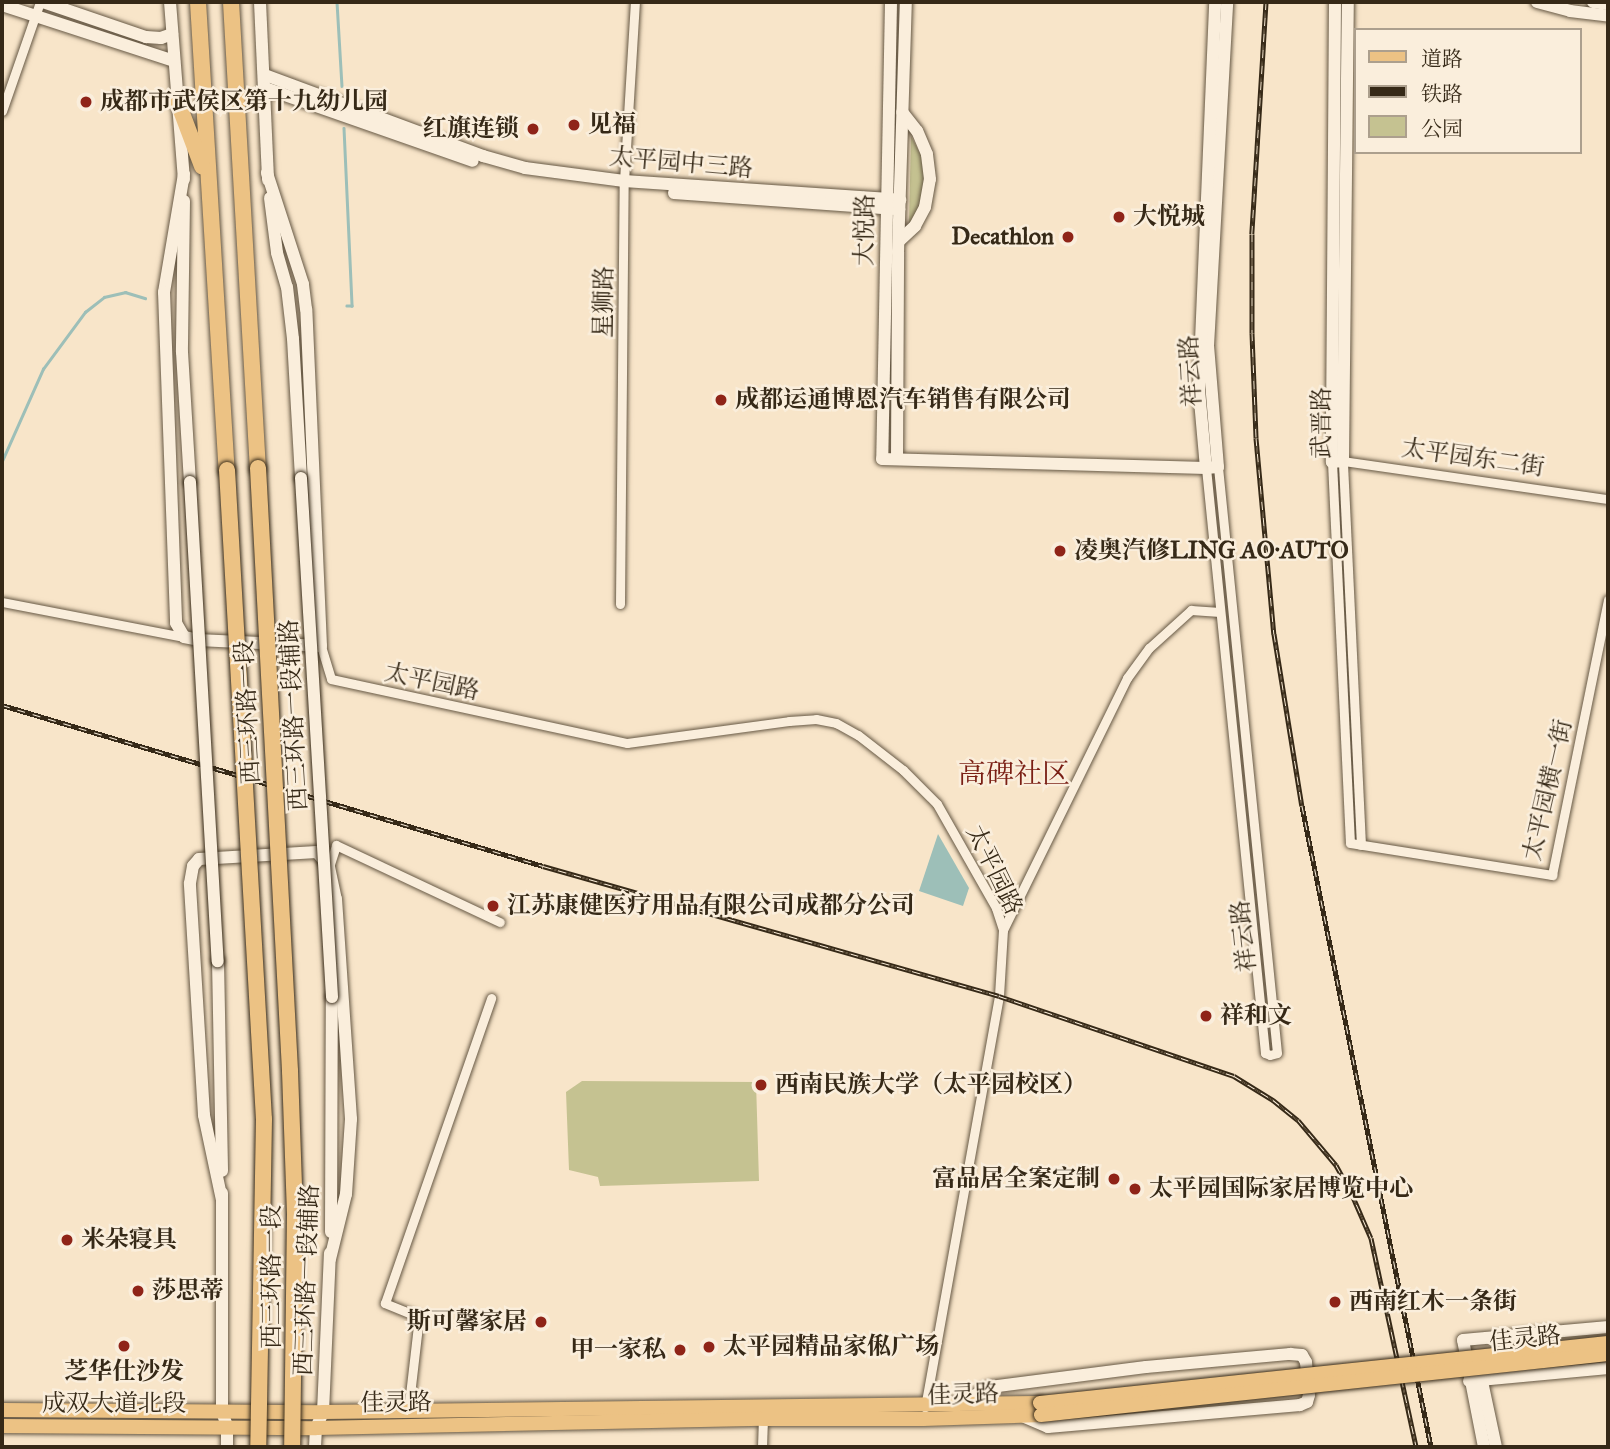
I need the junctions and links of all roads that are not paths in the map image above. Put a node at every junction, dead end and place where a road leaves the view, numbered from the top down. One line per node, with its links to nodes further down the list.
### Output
1 (42, 2): 19 (street); 20 (street)
2 (170, 2): 20 (street)
3 (198, 2): 29 (highway, 西三环路一段)
4 (231, 2): 69 (highway, 西三环路一段, bridge)
5 (260, 2): 22 (street, 西三环路一段辅路)
6 (635, 2): 30 (street, 星狮路)
7 (891, 2): 31 (street, 大悦路)
8 (906, 2): 26 (street)
9 (1215, 2): 35 (street, 祥云路)
10 (1227, 2): 35 (street, 祥云路)
11 (1335, 2): 34 (street, 武晋路)
12 (1348, 2): 34 (street, 武晋路)
13 (1537, 2): 18 (street)
14 (1576, 2): 18 (street)
15 (1593, 2): 16 (street)
16 (1608, 3)
17 (2, 5): 19 (street)
18 (1608, 15)
19 (37, 16): 21 (street); 25 (street)
20 (172, 34): 21 (street)
21 (174, 61): 24 (street)
22 (265, 75): 23 (street, 西三环路一段辅路); 30 (street, 太平园中三路)
23 (265, 88): 27 (street, 西三环路一段辅路); 30 (street, 太平园中三路)
24 (177, 100): 28 (street); 29 (highway)
25 (2, 111)
26 (902, 112): 31 (street); 32 (street)
27 (267, 173): 42 (street); 50 (street, 西三环路一段辅路, bridge)
28 (184, 174): 41 (street); 49 (street, bridge)
29 (208, 182): 68 (highway, 西三环路一段, bridge)
30 (624, 185): 31 (street, 太平园中三路); 39 (street, 星狮路)
31 (893, 204): 32 (street); 33 (street, 大悦路)
32 (898, 240): 33 (street)
33 (897, 459): 35 (street)
34 (1338, 462): 36 (street, 太平园东二街); 43 (street, 武晋路); 44 (street, 武晋路)
35 (1212, 468): 40 (street, 祥云路); 40 (street, 祥云路)
36 (1608, 499)
37 (1608, 600): 44 (street, 太平园横一街)
38 (2, 602): 41 (street)
39 (620, 604)
40 (1220, 612): 47 (street)
41 (184, 636): 42 (street)
42 (321, 646): 47 (street, 太平园路)
43 (1350, 843): 44 (street, 太平园横一街)
44 (1361, 845)
45 (329, 867): 46 (street); 49 (street); 50 (street)
46 (500, 922)
47 (1003, 930): 62 (street, 太平园路)
48 (491, 998): 60 (street)
49 (222, 1200): 64 (street)
50 (330, 1259): 59 (street, 西三环路一段辅路)
51 (1608, 1327): 55 (street)
52 (1608, 1343): 57 (main road, 佳灵路, bridge)
53 (1608, 1354): 57 (main road, 佳灵路, bridge)
54 (1608, 1368): 55 (street)
55 (1475, 1380): 72 (street); 73 (street)
56 (955, 1406): 57 (main road, 佳灵路); 62 (main road, 佳灵路); 63 (street)
57 (1041, 1409): 63 (main road, 佳灵路)
58 (2, 1410): 64 (main road, 成双大道北段)
59 (323, 1412): 60 (main road, 佳灵路); 64 (main road, 佳灵路); 66 (street, 西三环路一段辅路)
60 (408, 1412): 61 (main road, 佳灵路)
61 (763, 1413): 62 (main road, 佳灵路); 66 (main road, 佳灵路); 71 (street)
62 (924, 1413): 63 (main road, 佳灵路)
63 (1021, 1416)
64 (225, 1419): 65 (main road, 成双大道北段); 66 (main road, 佳灵路); 67 (street)
65 (2, 1426)
66 (316, 1428): 70 (street)
67 (228, 1447)
68 (258, 1447)
69 (292, 1447)
70 (315, 1447)
71 (762, 1447)
72 (1484, 1447)
73 (1496, 1447)

